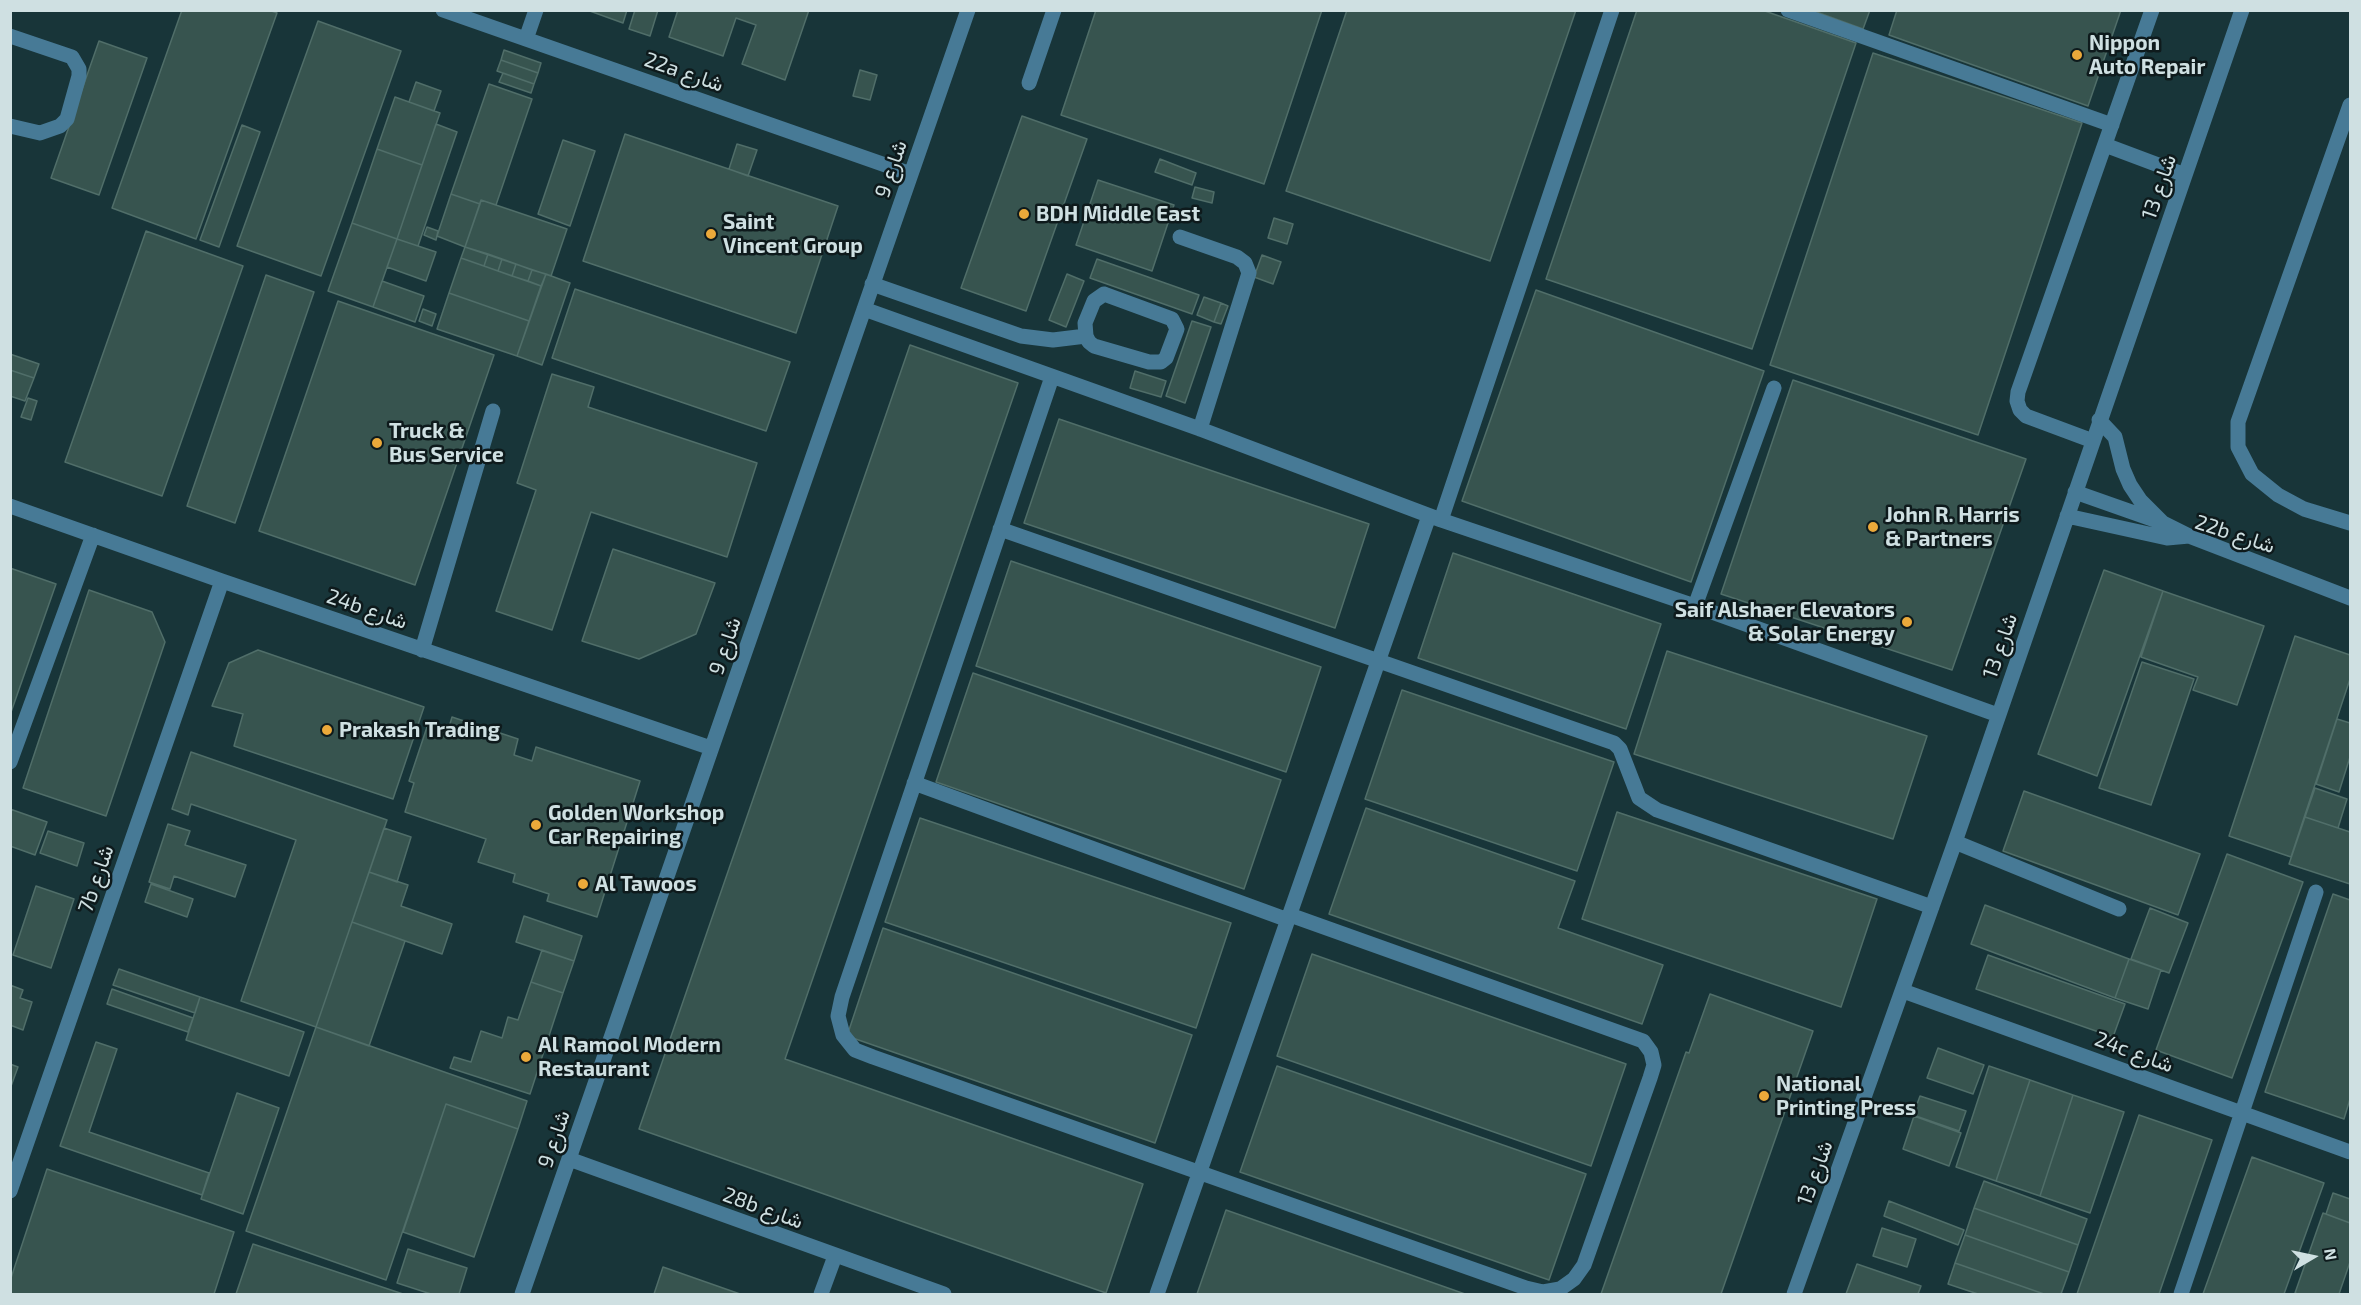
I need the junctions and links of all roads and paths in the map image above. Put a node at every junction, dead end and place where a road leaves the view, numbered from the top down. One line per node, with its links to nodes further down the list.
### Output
1 (443, 10): 10 (street, 22a شارع)
2 (536, 10): 10 (street)
3 (968, 10): 16 (street, شارع 9)
4 (1054, 10): 11 (street)
5 (1612, 10): 31 (street)
6 (1788, 10): 13 (street)
7 (2152, 10): 13 (street)
8 (2242, 10): 17 (street, شارع 13)
9 (10, 36): 14 (street)
10 (526, 39): 16 (street, 22a شارع)
11 (1029, 83)
12 (2350, 105): 33 (street)
13 (2112, 125): 15 (street)
14 (10, 126)
15 (2105, 145): 17 (street); 27 (street)
16 (912, 174): 19 (street, شارع 9)
17 (2185, 175): 25 (street, شارع 13)
18 (1180, 237): 26 (street)
19 (872, 284): 20 (street, شارع 9); 21 (street)
20 (864, 309): 22 (street); 43 (street, شارع 9)
21 (1086, 336): 21 (street)
22 (1052, 377): 26 (street); 34 (street)
23 (1774, 388): 39 (street)
24 (493, 411): 40 (street)
25 (2099, 420): 27 (street, شارع 13); 32 (street)
26 (1200, 429): 31 (street)
27 (2093, 441): 28 (street, شارع 13)
28 (2075, 492): 30 (street, شارع 13); 32 (street)
29 (10, 506): 35 (street, 24b شارع)
30 (2067, 516): 36 (street, 22b شارع); 42 (street, شارع 13)
31 (1435, 518): 39 (street); 41 (street)
32 (2163, 523): 36 (street)
33 (2350, 523)
34 (1000, 529): 41 (street); 45 (street)
35 (93, 535): 37 (street, 24b شارع); 44 (street)
36 (2189, 536): 38 (street, 22b شارع)
37 (222, 581): 40 (street, 24b شارع); 56 (street, 7b شارع)
38 (2350, 598)
39 (1695, 606): 42 (street)
40 (422, 650): 43 (street, 24b شارع)
41 (1379, 661): 48 (street); 50 (street)
42 (1998, 715): 46 (street, شارع 13)
43 (711, 748): 54 (street, شارع 9)
44 (10, 762)
45 (914, 783): 50 (street); 55 (street)
46 (1955, 842): 48 (street, شارع 13); 49 (street)
47 (2316, 892): 52 (street)
48 (1932, 907): 51 (street, شارع 13)
49 (2119, 909)
50 (1289, 917): 55 (street); 55 (street)
51 (1903, 991): 52 (street, 24c شارع); 62 (street, شارع 13)
52 (2242, 1113): 53 (street, 24c شارع); 63 (street)
53 (2350, 1152)
54 (569, 1160): 57 (street, 28b شارع); 58 (street, شارع 9)
55 (1200, 1173): 61 (street)
56 (10, 1191)
57 (835, 1256): 59 (street); 60 (street, 28b شارع)
58 (522, 1294)
59 (821, 1294)
60 (944, 1294)
61 (1157, 1294)
62 (1794, 1294)
63 (2181, 1294)

